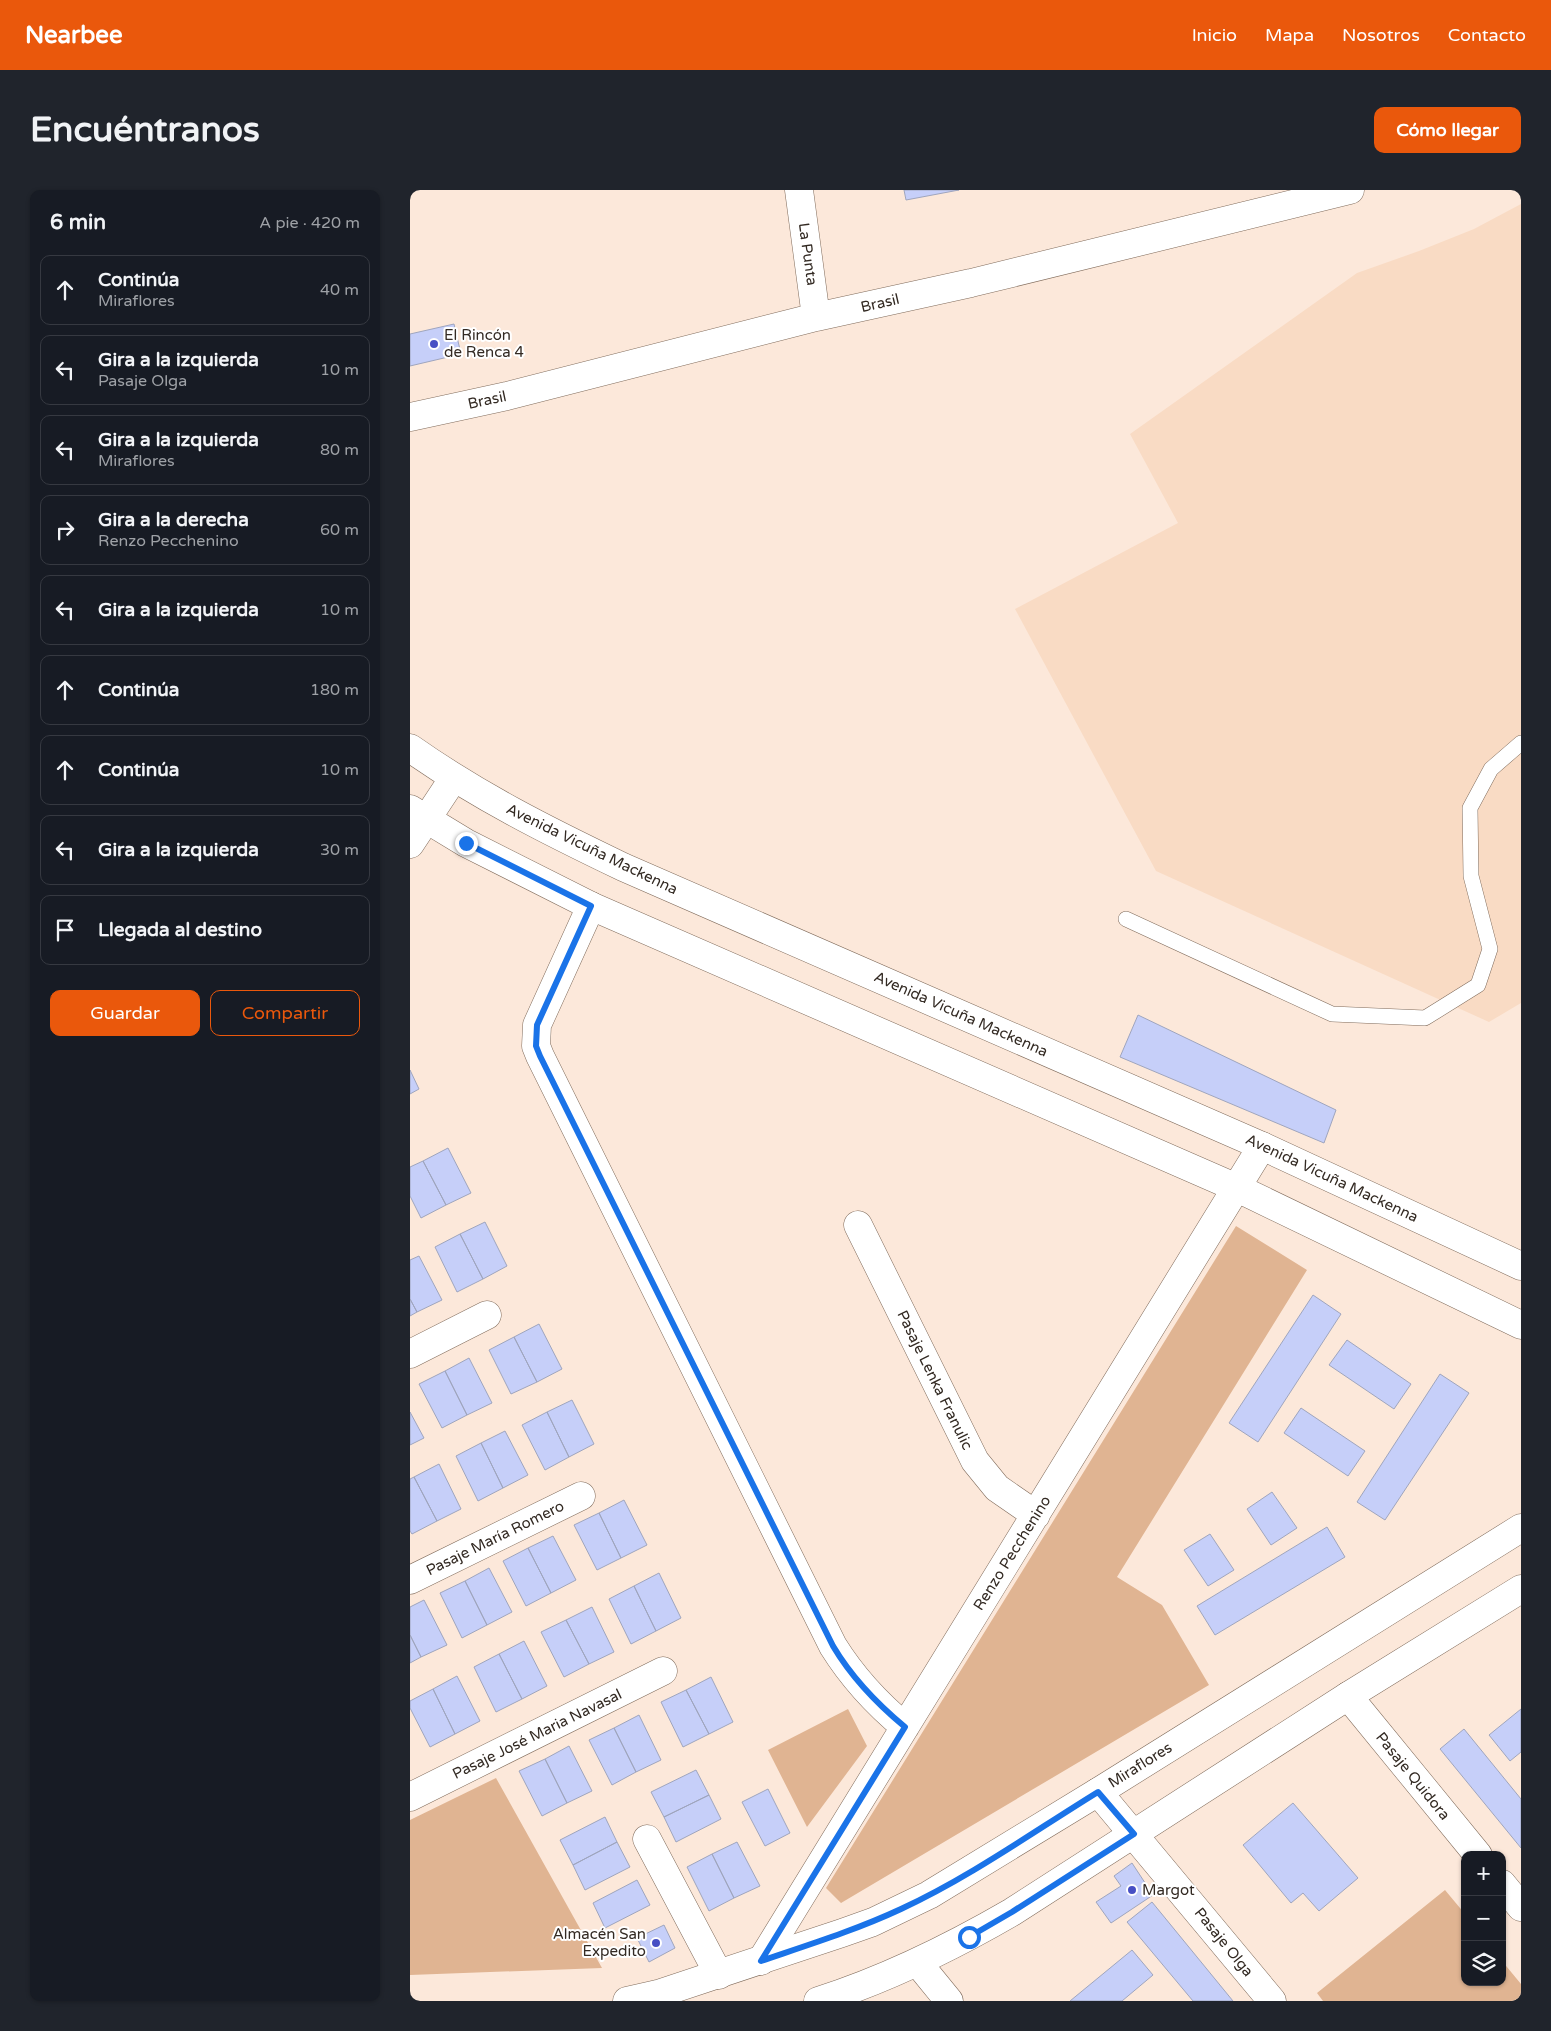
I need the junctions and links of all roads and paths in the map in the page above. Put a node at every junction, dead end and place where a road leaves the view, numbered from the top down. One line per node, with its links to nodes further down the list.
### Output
1 (799, 190): 3 (street, La Punta)
2 (1350, 190): 3 (street, Brasil)
3 (816, 318): 4 (street, Brasil)
4 (410, 417)
5 (1521, 743): 11 (lane)
6 (410, 748): 7 (street, Avenida Vicuña Mackenna)
7 (453, 779): 8 (street); 12 (street, Avenida Vicuña Mackenna)
8 (418, 814): 9 (street); 10 (street)
9 (410, 844)
10 (591, 906): 13 (street); 26 (street)
11 (1126, 919)
12 (1262, 1146): 13 (street, Renzo Pecchenino); 15 (street, Avenida Vicuña Mackenna)
13 (1237, 1188): 17 (street); 20 (street, Renzo Pecchenino)
14 (858, 1225): 20 (street, Pasaje Lenka Franulic)
15 (1521, 1266)
16 (487, 1315): 18 (street)
17 (1521, 1325)
18 (410, 1354)
19 (581, 1496): 22 (street, Pasaje María Romero)
20 (1036, 1515): 26 (street, Renzo Pecchenino)
21 (1521, 1528): 27 (street, Miraflores)
22 (410, 1580)
23 (1521, 1588): 25 (street)
24 (663, 1671): 28 (street, Pasaje José Maria Navasal)
25 (1348, 1696): 29 (street); 31 (street, Pasaje Quidora)
26 (905, 1727): 34 (street, Renzo Pecchenino)
27 (1098, 1792): 29 (street, Pasaje Olga); 34 (street, Miraflores)
28 (410, 1797)
29 (1134, 1834): 35 (street); 40 (street, Pasaje Olga)
30 (647, 1839): 36 (street)
31 (1475, 1851)
32 (1506, 1889): 33 (street)
33 (1521, 1907)
34 (761, 1961): 36 (street, Miraflores)
35 (918, 1963): 38 (street); 39 (street)
36 (718, 1975): 37 (street, Miraflores)
37 (627, 2001)
38 (818, 2001)
39 (950, 2001)
40 (1272, 2001)

